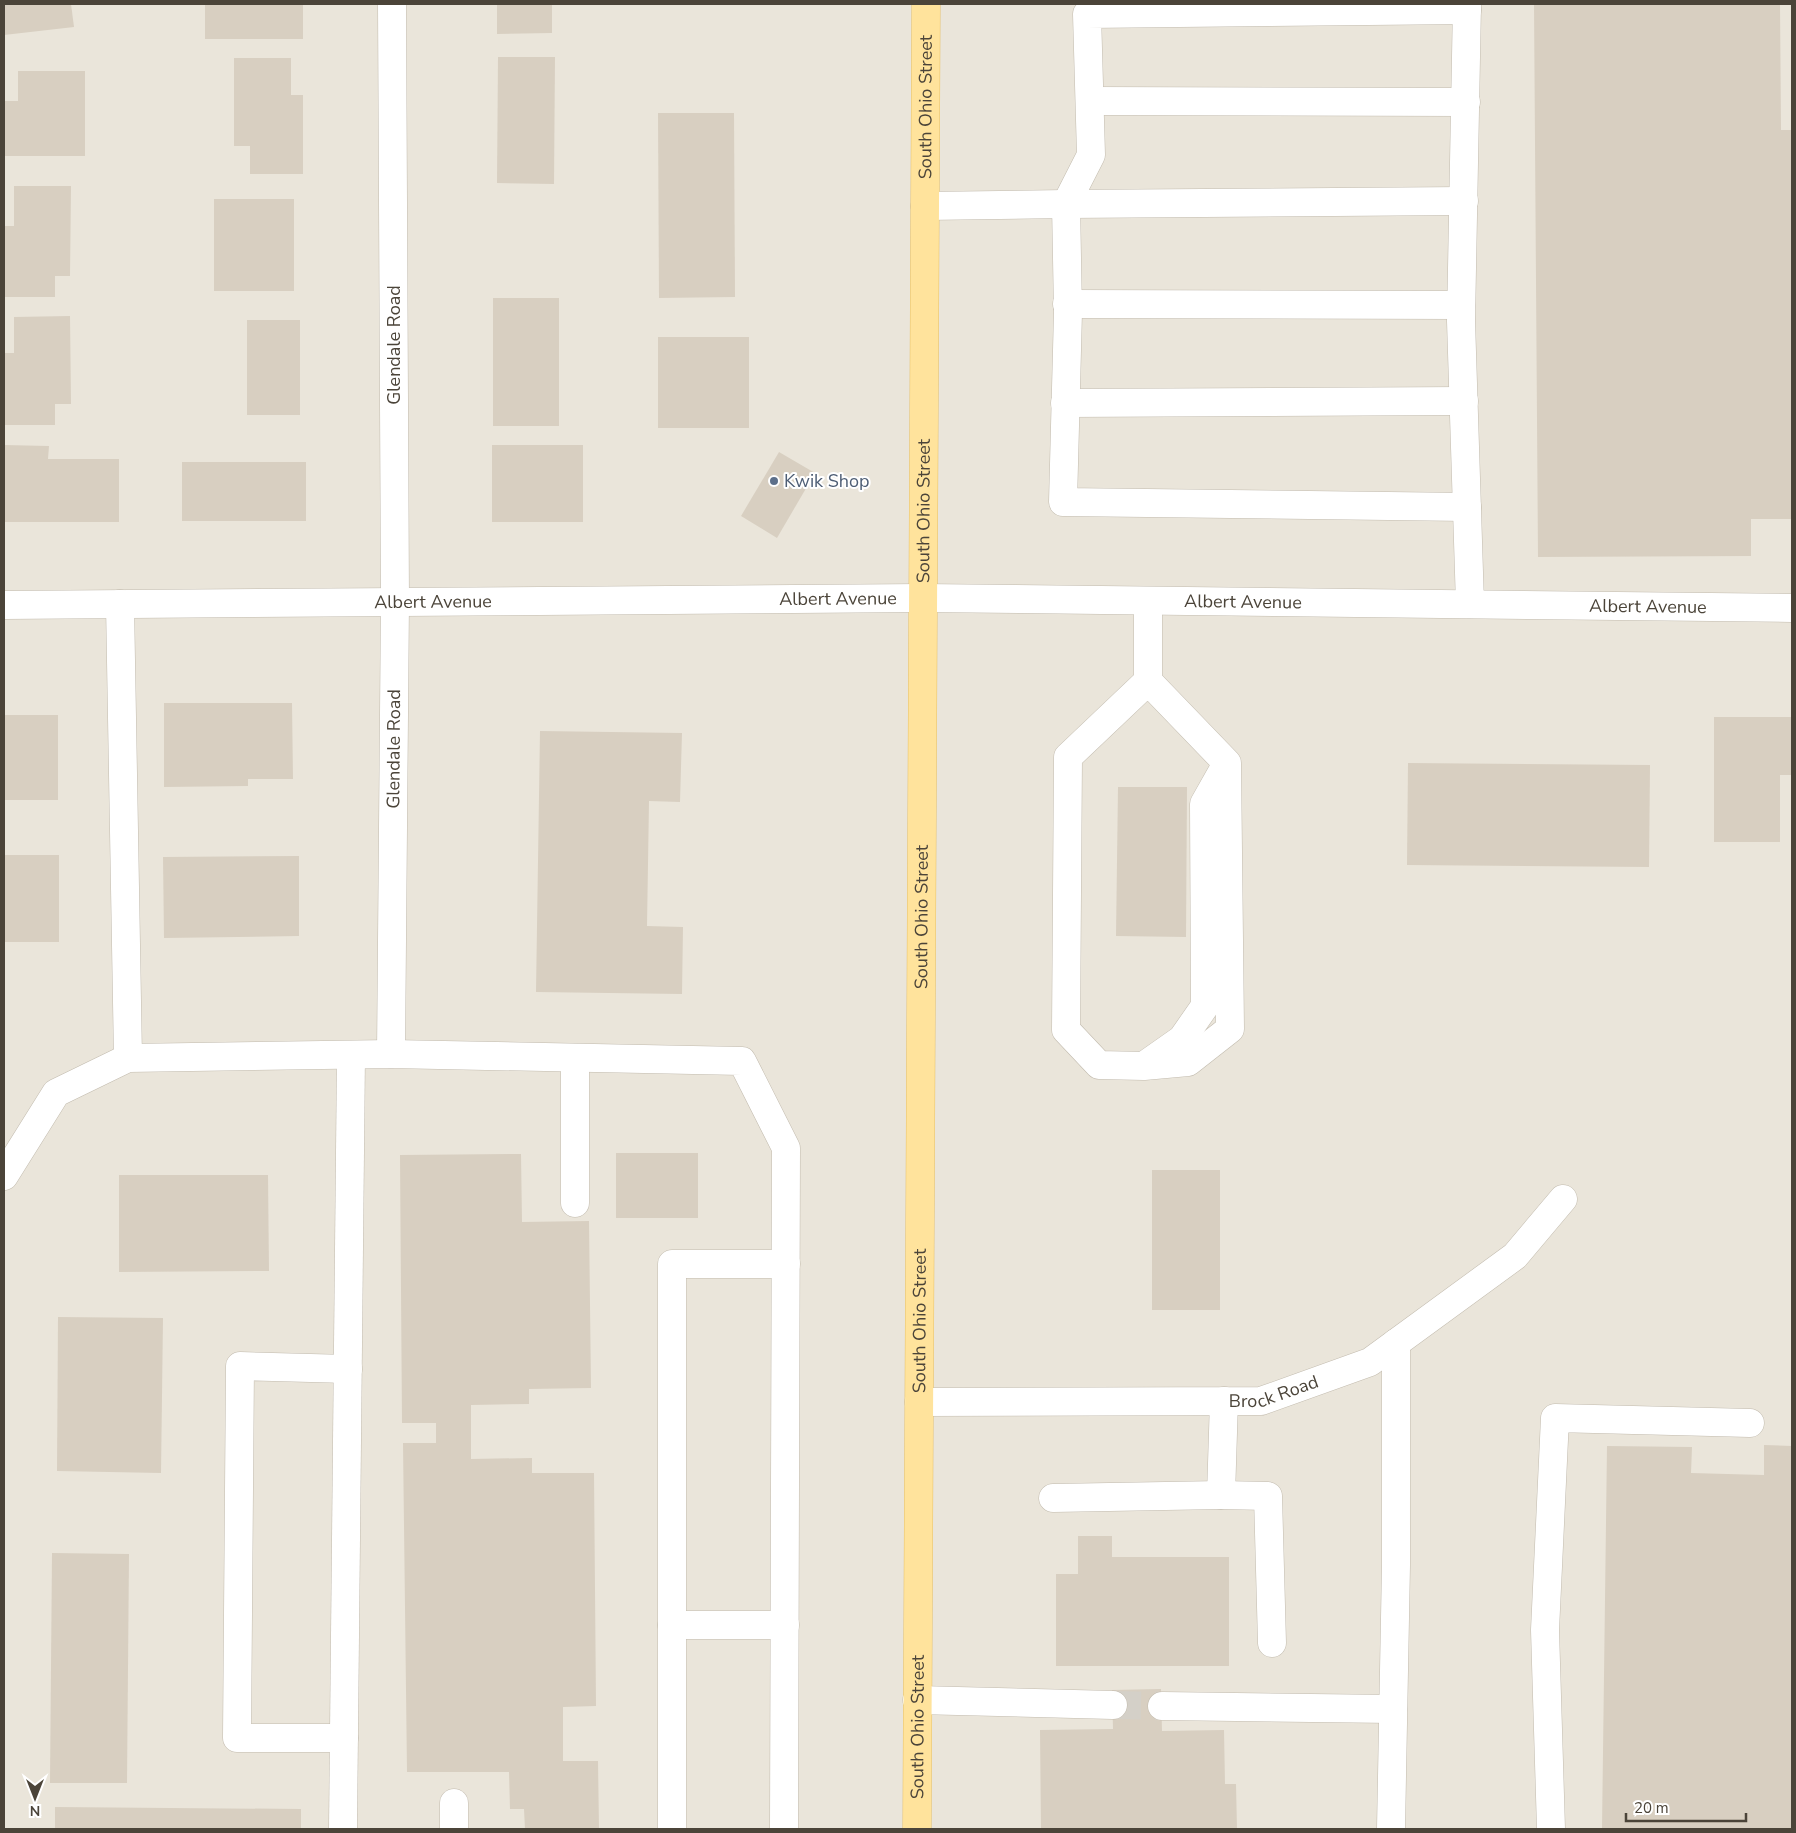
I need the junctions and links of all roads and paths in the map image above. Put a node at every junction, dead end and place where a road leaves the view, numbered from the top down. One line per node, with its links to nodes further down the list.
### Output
1 (392, 4): 15 (street, Glendale Road)
2 (926, 4): 8 (main road, South Ohio Street)
3 (1467, 7): 4 (street); 5 (street)
4 (1090, 100): 5 (street); 7 (street)
5 (1466, 102): 6 (street)
6 (1464, 201): 7 (street); 10 (street)
7 (1066, 204): 8 (street); 9 (street)
8 (925, 206): 14 (main road, South Ohio Street)
9 (1067, 304): 10 (street); 12 (street)
10 (1462, 306): 11 (street)
11 (1464, 401): 12 (street); 13 (street)
12 (1065, 403): 13 (street)
13 (1467, 507): 18 (street)
14 (922, 598): 15 (street, Albert Avenue); 16 (street, Albert Avenue); 33 (main road, South Ohio Street)
15 (395, 601): 17 (street, Albert Avenue); 22 (street, Glendale Road)
16 (1148, 601): 18 (street, Albert Avenue); 21 (street)
17 (120, 604): 19 (street, Albert Avenue); 24 (street)
18 (1470, 604): 20 (street, Albert Avenue)
19 (4, 605)
20 (1792, 608)
21 (1148, 681): 21 (street)
22 (392, 1054): 23 (street); 25 (street)
23 (351, 1055): 24 (street); 31 (street)
24 (128, 1058): 26 (street)
25 (575, 1058): 28 (street); 29 (street)
26 (4, 1176)
27 (1562, 1198): 30 (street, Brock Road)
28 (575, 1202)
29 (786, 1264): 37 (street); 38 (street)
30 (1396, 1343): 32 (street, Brock Road); 43 (street)
31 (348, 1369): 44 (street); 44 (street)
32 (1224, 1401): 33 (street, Brock Road); 35 (street)
33 (919, 1402): 40 (main road, South Ohio Street)
34 (1750, 1424): 50 (street)
35 (1222, 1495): 36 (street); 39 (street)
36 (1053, 1498)
37 (672, 1625): 38 (street); 46 (street)
38 (785, 1625): 47 (street)
39 (1272, 1643)
40 (917, 1700): 41 (street); 48 (main road, South Ohio Street)
41 (1113, 1705)
42 (1162, 1706): 43 (street)
43 (1393, 1709): 49 (street)
44 (344, 1738): 45 (street)
45 (344, 1829)
46 (672, 1829)
47 (784, 1829)
48 (917, 1829)
49 (1390, 1829)
50 (1551, 1829)

